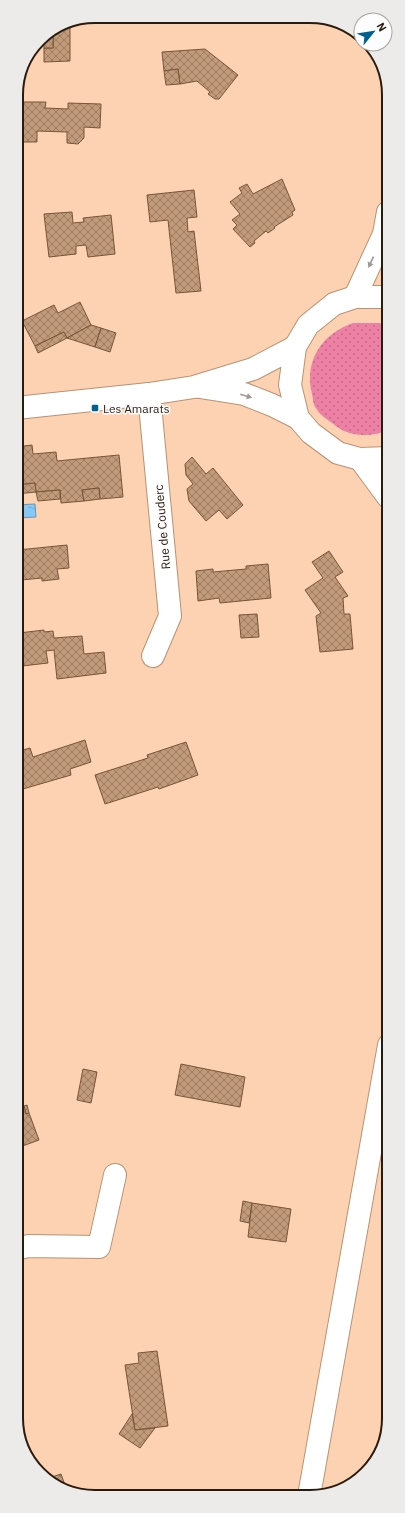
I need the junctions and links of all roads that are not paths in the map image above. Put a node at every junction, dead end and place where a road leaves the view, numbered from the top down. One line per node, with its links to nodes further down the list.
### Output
1 (382, 238): 2 (main road, one-way to 2)
2 (355, 297): 3 (main road); 4 (main road)
3 (382, 297)
4 (295, 346): 5 (main road); 8 (main road)
5 (194, 387): 6 (main road); 8 (main road, one-way to 8)
6 (149, 394): 7 (main road); 12 (main road, Rue de Couderc)
7 (23, 407)
8 (298, 418): 10 (main road)
9 (382, 458): 10 (main road)
10 (360, 459): 11 (main road)
11 (382, 489)
12 (153, 656)
13 (382, 1084): 16 (main road)
14 (115, 1175): 15 (main road)
15 (23, 1247)
16 (310, 1490)

